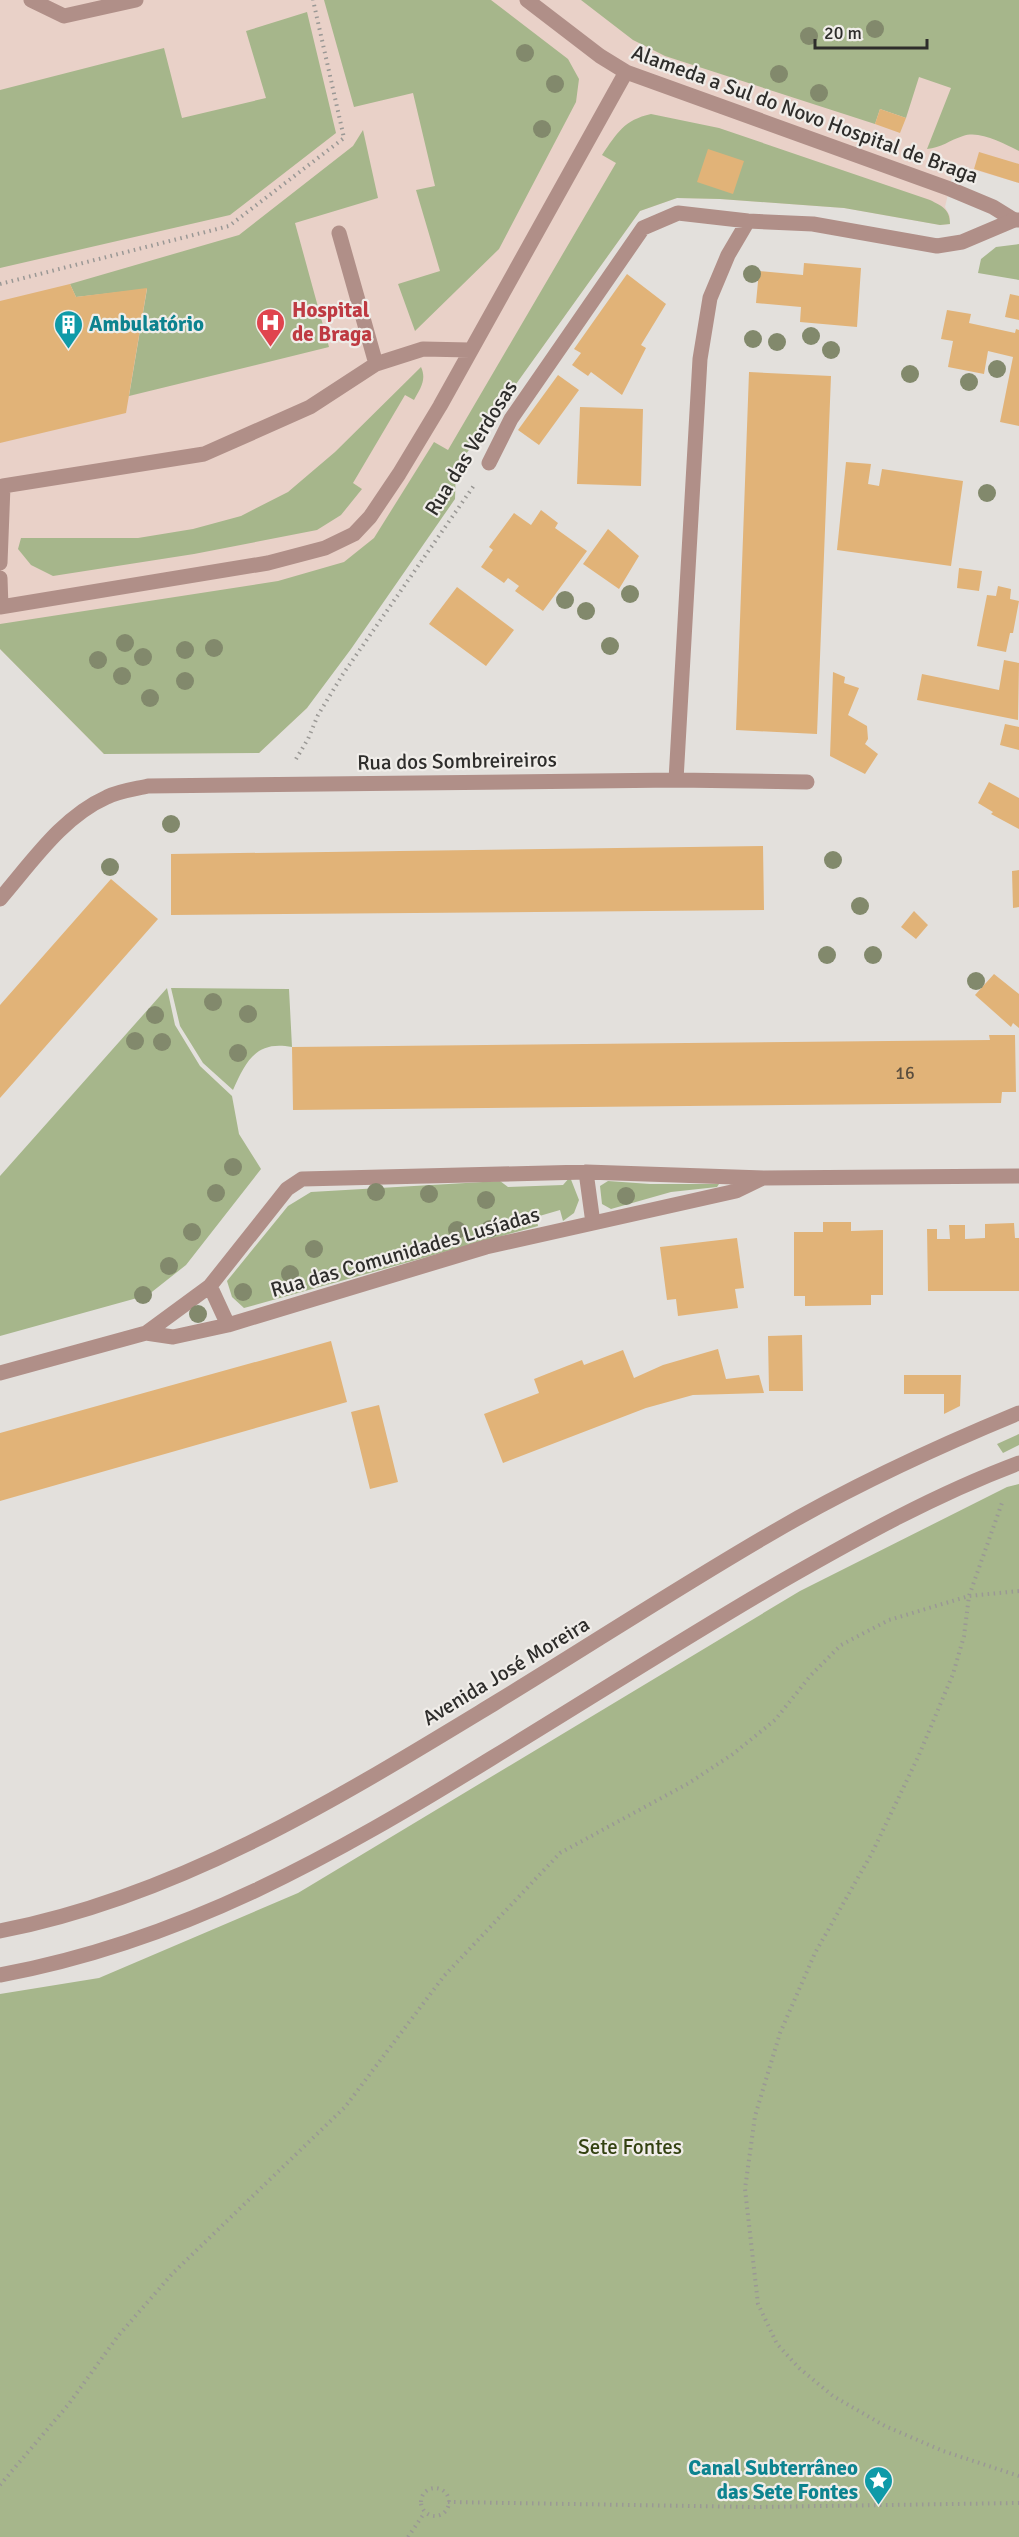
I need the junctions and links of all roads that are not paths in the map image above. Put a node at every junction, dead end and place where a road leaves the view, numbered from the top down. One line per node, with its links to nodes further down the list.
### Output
1 (31, 0): 2 (street)
2 (136, 0)
3 (527, 0): 4 (street, Alameda a Sul do Novo Hospital de Braga)
4 (626, 72): 5 (street, Alameda a Sul do Novo Hospital de Braga); 8 (street)
5 (1016, 220): 6 (street, Rua das Verdosas)
6 (748, 221): 10 (street, Rua das Verdosas); 14 (street)
7 (339, 233): 9 (street)
8 (470, 350): 9 (street); 13 (street)
9 (376, 364): 11 (street)
10 (489, 463)
11 (0, 563)
12 (0, 578): 13 (street)
13 (1, 607)
14 (676, 780): 15 (street, Rua dos Sombreireiros); 16 (street, Rua dos Sombreireiros)
15 (807, 782)
16 (0, 898)
17 (586, 1172): 19 (street, Rua das Comunidades Lusíadas); 20 (street); 21 (street, Rua das Comunidades Lusíadas)
18 (1019, 1176): 19 (street, Rua das Comunidades Lusíadas)
19 (764, 1178): 20 (street, Rua das Comunidades Lusíadas)
20 (593, 1223): 22 (street, Rua das Comunidades Lusíadas)
21 (210, 1286): 22 (street); 23 (street, Rua das Comunidades Lusíadas)
22 (228, 1325): 23 (street, Rua das Comunidades Lusíadas)
23 (146, 1333): 24 (street, Rua das Comunidades Lusíadas)
24 (0, 1373)
25 (1019, 1413): 27 (street, Avenida José Moreira)
26 (1019, 1463): 28 (street)
27 (0, 1931)
28 (0, 1975)

